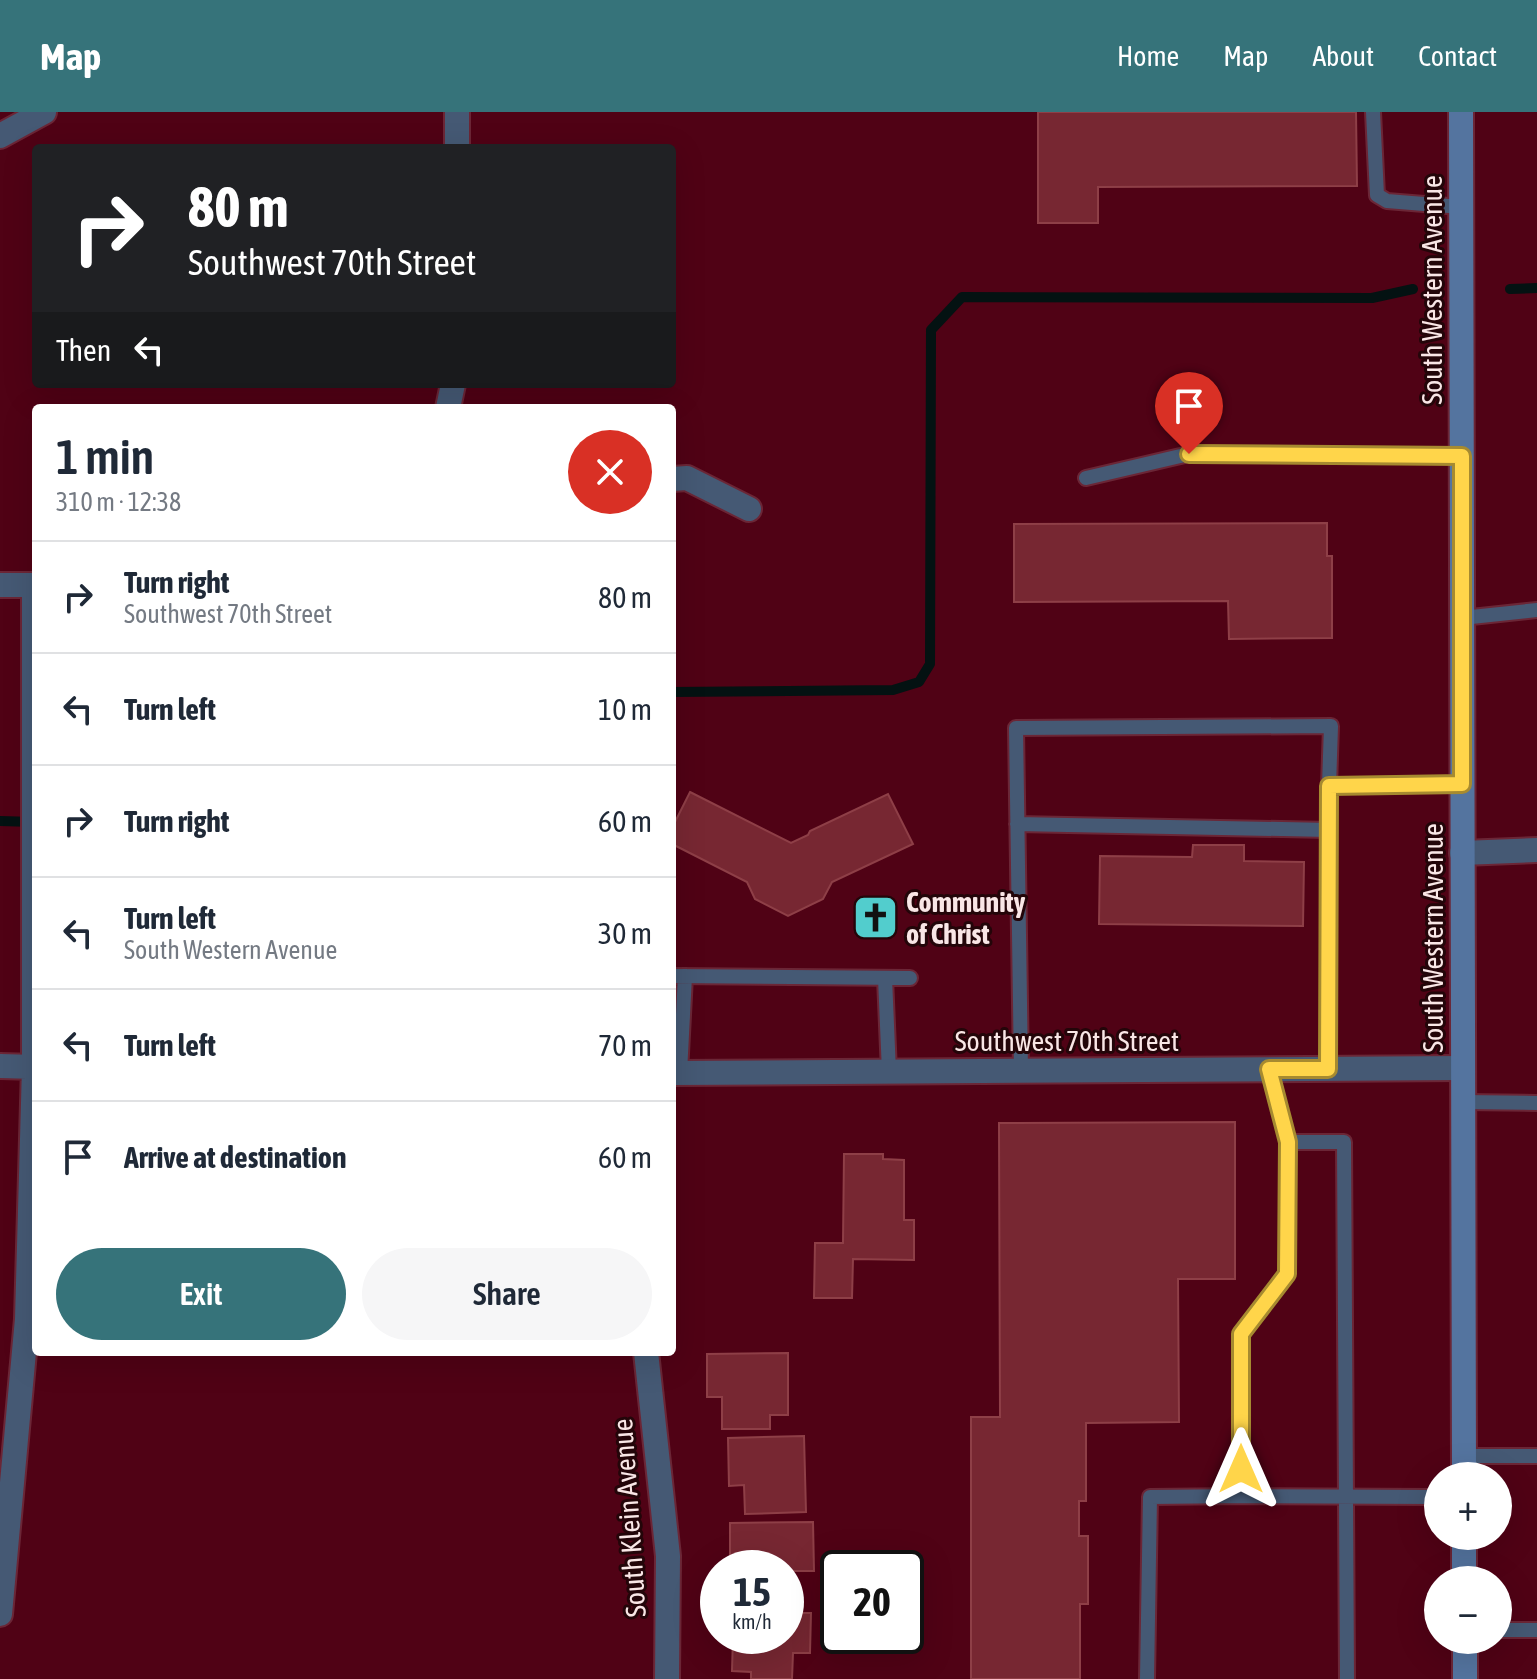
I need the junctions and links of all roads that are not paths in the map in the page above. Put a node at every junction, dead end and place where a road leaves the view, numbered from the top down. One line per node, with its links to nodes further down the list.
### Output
1 (44, 112): 5 (street)
2 (457, 112): 6 (street)
3 (1373, 112): 7 (lane)
4 (1461, 112): 7 (main road, South Western Avenue)
5 (0, 136)
6 (457, 144)
7 (1461, 207): 8 (main road, South Western Avenue)
8 (1462, 456): 9 (lane); 15 (main road, South Western Avenue)
9 (1086, 478)
10 (676, 479): 11 (street)
11 (749, 509)
12 (0, 585): 13 (street)
13 (32, 585)
14 (1537, 610): 15 (lane)
15 (1462, 618): 16 (main road, South Western Avenue)
16 (1462, 784): 17 (lane); 21 (main road, South Western Avenue)
17 (1329, 786): 18 (lane); 19 (lane)
18 (1017, 824): 19 (lane); 30 (lane)
19 (1329, 830): 29 (lane)
20 (1537, 850): 21 (street)
21 (1462, 853): 27 (main road, South Western Avenue)
22 (678, 976): 23 (lane); 32 (lane)
23 (885, 978): 24 (lane); 31 (lane)
24 (910, 978)
25 (0, 1066): 26 (street)
26 (32, 1067)
27 (1463, 1068): 29 (street, Southwest 70th Street); 33 (main road, South Western Avenue)
28 (1269, 1069): 29 (street, Southwest 70th Street); 30 (street, Southwest 70th Street); 35 (lane)
29 (1328, 1069)
30 (1021, 1071): 31 (street, Southwest 70th Street)
31 (889, 1072): 32 (street, Southwest 70th Street)
32 (676, 1073)
33 (1463, 1102): 34 (lane); 39 (main road, South Western Avenue)
34 (1537, 1103)
35 (1288, 1142): 41 (lane); 42 (lane)
36 (32, 1162): 44 (street)
37 (646, 1356): 48 (street, South Klein Avenue)
38 (1537, 1456): 40 (lane)
39 (1464, 1462)
40 (1493, 1462)
41 (1241, 1496): 42 (lane); 49 (lane)
42 (1346, 1497): 43 (lane); 50 (lane)
43 (1424, 1497)
44 (0, 1614)
45 (1512, 1630): 46 (lane)
46 (1537, 1630)
47 (1465, 1654): 51 (main road)
48 (667, 1679)
49 (1147, 1679)
50 (1347, 1679)
51 (1465, 1679)

